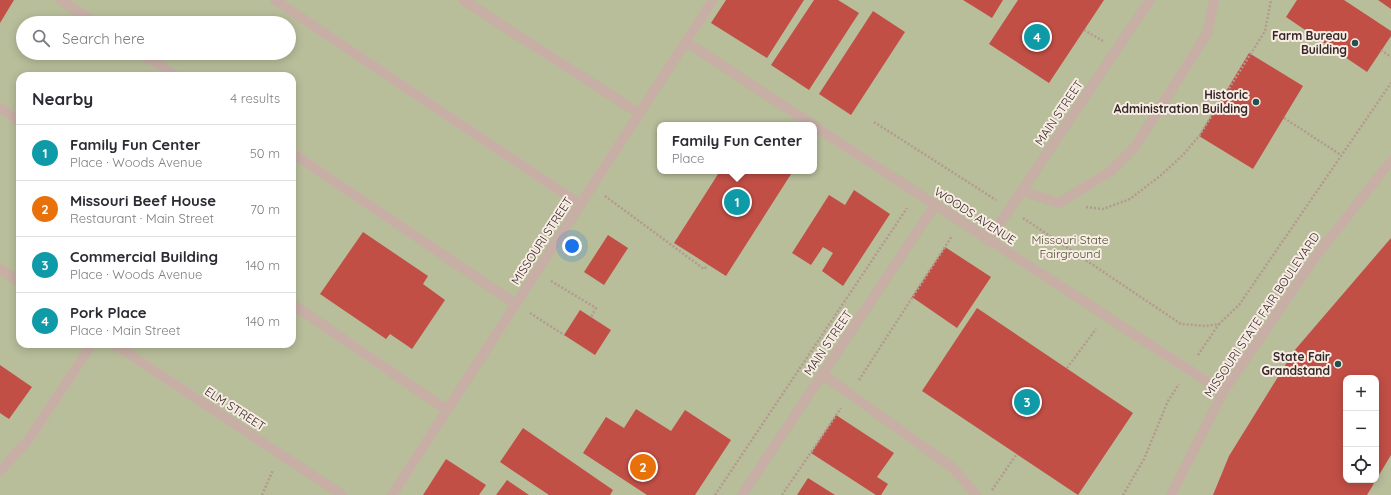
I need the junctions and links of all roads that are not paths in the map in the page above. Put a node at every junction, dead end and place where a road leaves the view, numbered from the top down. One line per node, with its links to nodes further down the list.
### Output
1 (61, 0): 7 (street)
2 (275, 0): 19 (street)
3 (463, 0): 12 (street)
4 (1150, 0): 18 (street, MAIN STREET)
5 (1214, 0): 18 (street)
6 (708, 2): 8 (street, MISSOURI STREET)
7 (85, 16)
8 (686, 42): 12 (street, MISSOURI STREET); 14 (street, WOODS AVENUE)
9 (152, 60): 10 (street)
10 (170, 72)
11 (0, 108): 13 (street)
12 (640, 114): 19 (street, MISSOURI STREET)
13 (16, 118)
14 (808, 122)
15 (817, 128): 20 (street, WOODS AVENUE)
16 (296, 156): 24 (street)
17 (1391, 161): 29 (street, MISSOURI STATE FAIR BOULEVARD)
18 (1022, 191): 21 (street, MAIN STREET)
19 (581, 205): 24 (street, MISSOURI STREET)
20 (935, 205): 21 (street, WOODS AVENUE); 28 (street, MAIN STREET)
21 (988, 241): 29 (street, WOODS AVENUE)
22 (0, 269): 23 (street)
23 (16, 279)
24 (516, 304): 30 (street, MISSOURI STREET)
25 (296, 307): 30 (street)
26 (89, 348): 31 (street)
27 (120, 348): 32 (street, ELM STREET)
28 (822, 374): 34 (street, MAIN STREET); 35 (street)
29 (1223, 392): 36 (street, MISSOURI STATE FAIR BOULEVARD)
30 (448, 410): 33 (street, MISSOURI STREET)
31 (0, 471)
32 (342, 495)
33 (392, 495)
34 (742, 495)
35 (976, 495)
36 (1171, 495)

